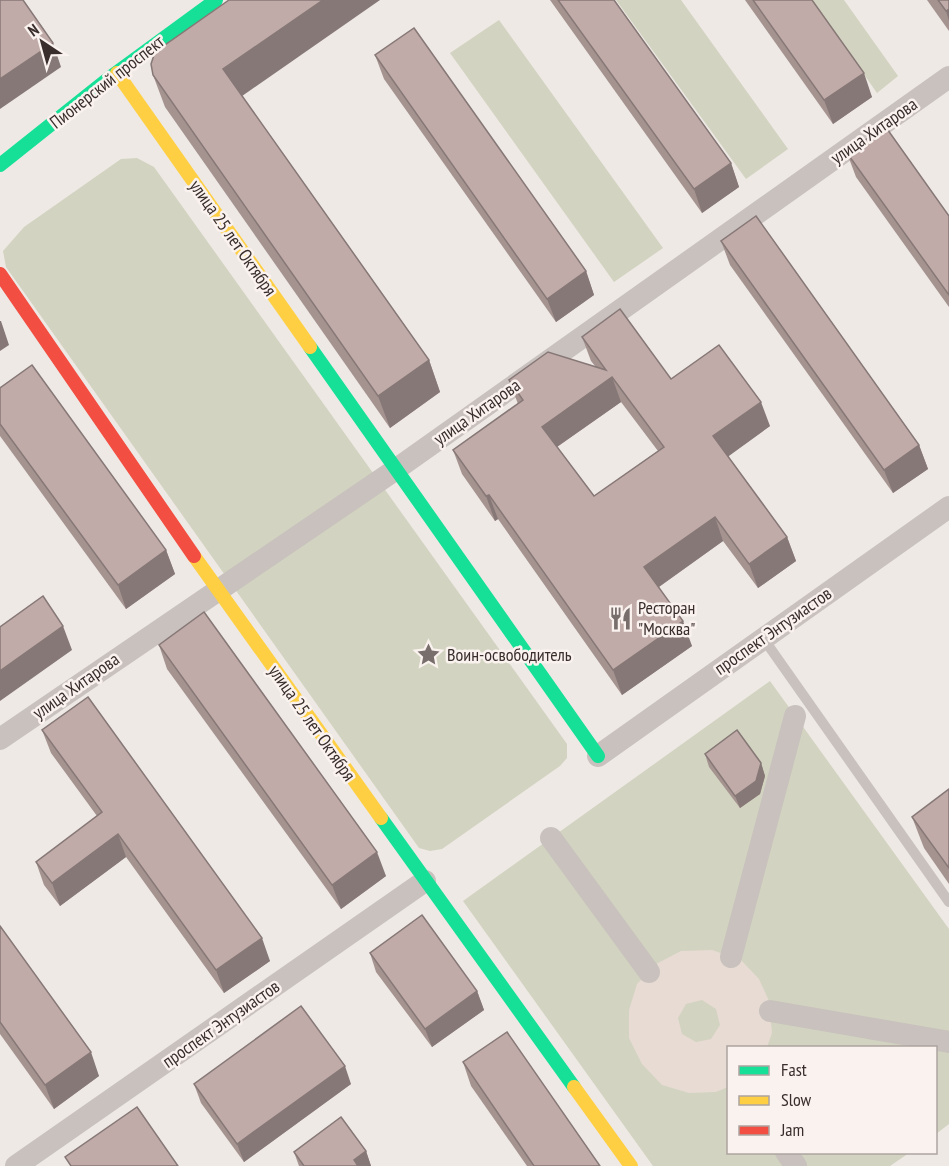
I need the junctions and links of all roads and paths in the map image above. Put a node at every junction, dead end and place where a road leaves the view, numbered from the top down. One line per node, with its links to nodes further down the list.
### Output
1 (216, 0): 2 (street, Пионерский проспект)
2 (117, 73): 4 (street, Пионерский проспект); 6 (street, улица 25 лет Октября)
3 (949, 77): 6 (street, улица Хитарова)
4 (0, 165)
5 (0, 274): 8 (street, улица 25 лет Октября)
6 (395, 470): 8 (street, улица Хитарова); 12 (street, улица 25 лет Октября)
7 (949, 507): 9 (street, проспект Энтузиастов)
8 (218, 589): 11 (street, улица Хитарова); 14 (street, улица 25 лет Октября)
9 (763, 638): 12 (street, проспект Энтузиастов); 15 (lane)
10 (795, 716): 16 (street)
11 (0, 739)
12 (598, 756)
13 (551, 838): 17 (street)
14 (425, 881): 20 (street, проспект Энтузиастов); 21 (street, улица 25 лет Октября)
15 (949, 902)
16 (731, 957)
17 (649, 972)
18 (770, 1011): 19 (street)
19 (949, 1042)
20 (16, 1166)
21 (631, 1166)

